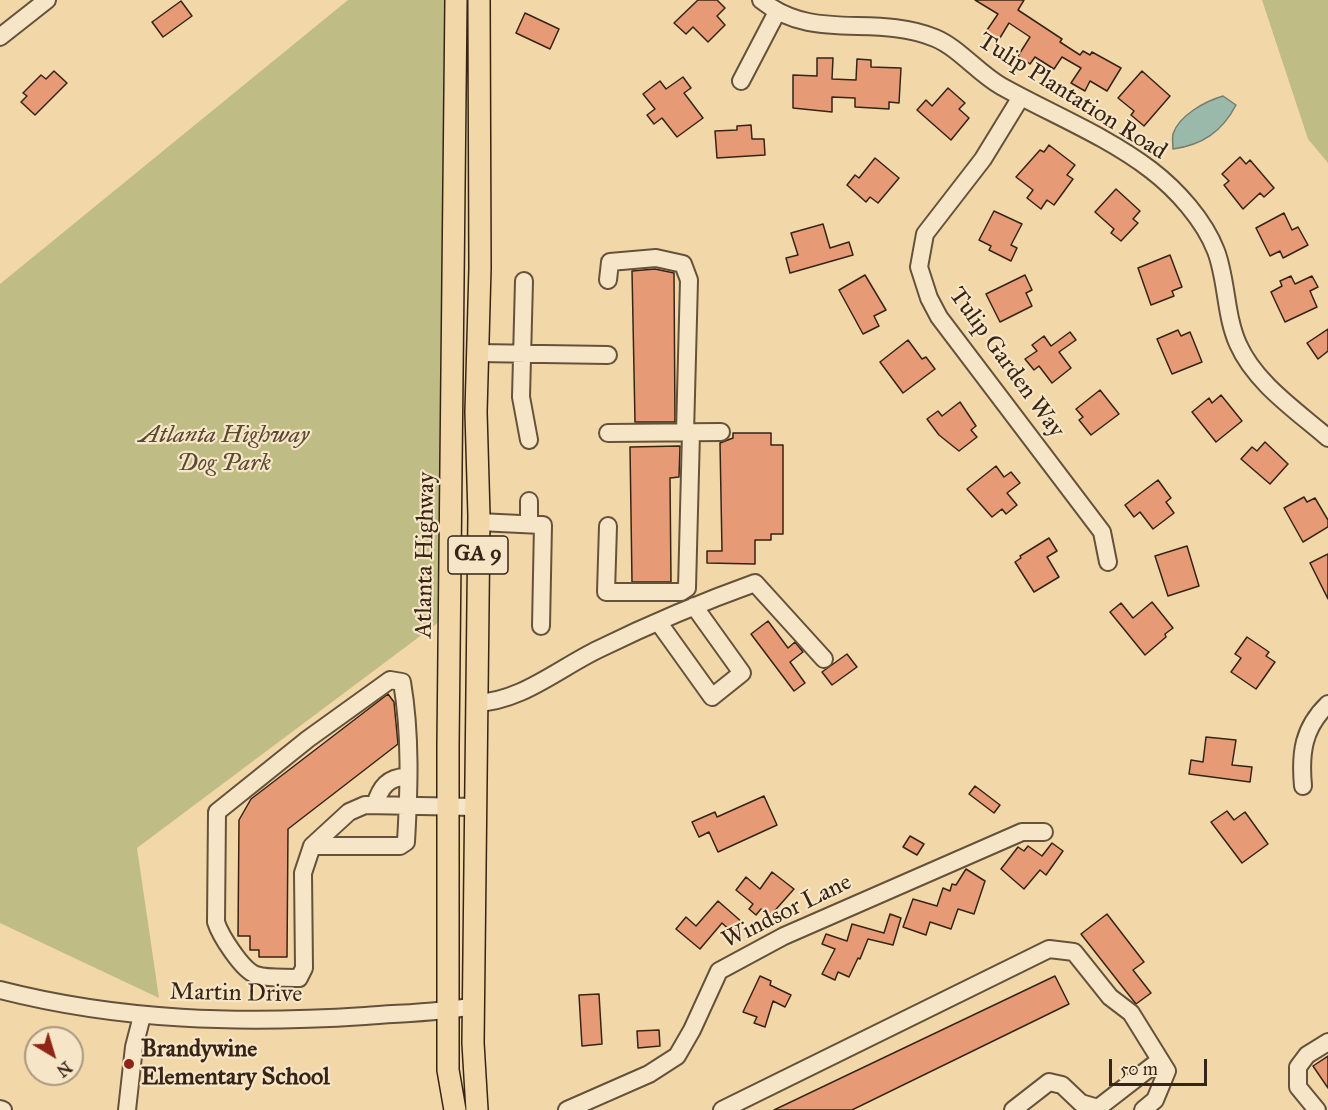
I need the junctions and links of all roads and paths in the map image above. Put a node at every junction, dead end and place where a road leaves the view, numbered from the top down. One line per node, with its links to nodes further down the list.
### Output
1 (47, 0): 6 (street)
2 (456, 0): 34 (main road, Atlanta Highway / GA 9)
3 (479, 0): 11 (main road, Atlanta Highway / GA 9)
4 (761, 0): 5 (street, Tulip Plantation Road)
5 (777, 12): 7 (street); 8 (street, Tulip Plantation Road)
6 (0, 37)
7 (741, 81)
8 (1021, 97): 17 (street, Tulip Plantation Road); 23 (street, Tulip Garden Way)
9 (608, 280): 16 (street)
10 (524, 281): 12 (street)
11 (478, 353): 12 (street); 20 (main road, Atlanta Highway / GA 9)
12 (521, 354): 13 (street); 18 (street)
13 (608, 354)
14 (721, 432): 16 (street)
15 (608, 433): 16 (street)
16 (688, 433): 22 (street)
17 (1328, 438)
18 (529, 440)
19 (529, 501): 21 (street)
20 (478, 522): 21 (street); 28 (main road, Atlanta Highway / GA 9)
21 (538, 525): 26 (street)
22 (608, 526)
23 (1108, 562)
24 (694, 606): 25 (street); 25 (street); 27 (street)
25 (659, 623): 28 (street)
26 (541, 626)
27 (824, 659)
28 (475, 703): 35 (main road, Atlanta Highway / GA 9)
29 (1328, 704): 31 (street)
30 (408, 777): 32 (street); 33 (street); 37 (street)
31 (1303, 786)
32 (375, 805): 33 (street); 37 (street)
33 (408, 806): 34 (street); 37 (street)
34 (448, 807): 35 (street); 40 (main road, Atlanta Highway / GA 9)
35 (474, 807): 39 (main road, Atlanta Highway / GA 9)
36 (1044, 831): 47 (street, Windsor Lane)
37 (312, 846)
38 (0, 990): 41 (street, Martin Drive)
39 (474, 1006): 40 (street, Martin Drive); 46 (main road, Atlanta Highway / GA 9)
40 (449, 1011): 41 (street, Martin Drive); 45 (main road, Atlanta Highway / GA 9)
41 (142, 1016): 44 (street)
42 (1328, 1042): 51 (street)
43 (1160, 1060): 48 (street); 49 (street); 50 (street)
44 (127, 1110)
45 (455, 1110)
46 (477, 1110)
47 (567, 1110)
48 (722, 1110)
49 (1013, 1110)
50 (1143, 1110)
51 (1317, 1110)

